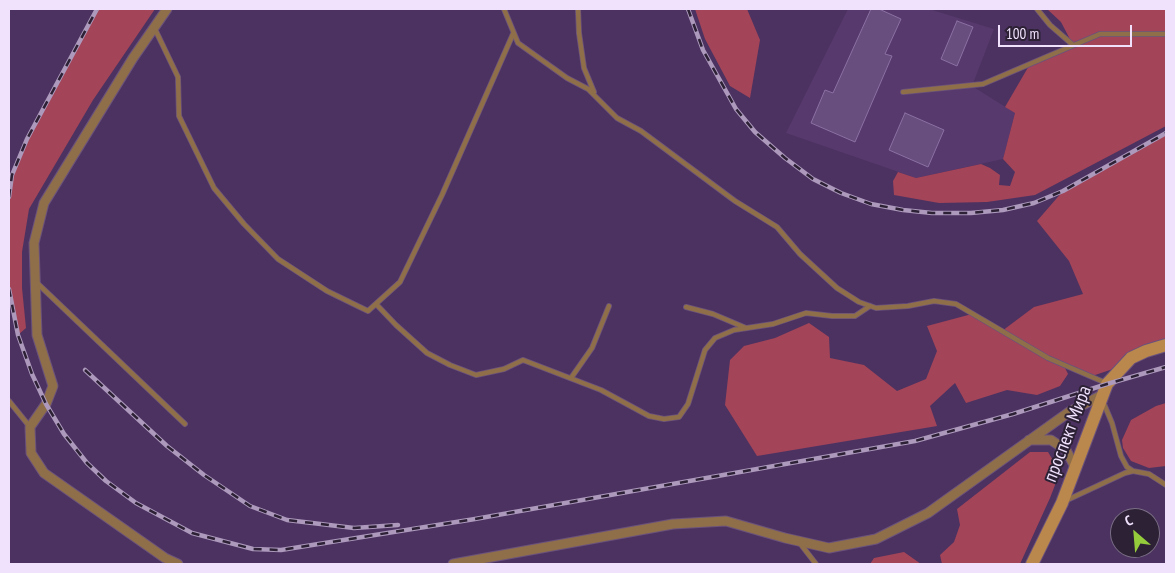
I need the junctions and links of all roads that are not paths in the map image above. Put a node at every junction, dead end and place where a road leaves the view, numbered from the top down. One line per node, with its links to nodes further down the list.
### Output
1 (167, 9): 5 (street)
2 (504, 9): 6 (lane)
3 (578, 9): 10 (lane)
4 (1037, 9): 8 (lane)
5 (154, 27): 11 (street); 12 (lane)
6 (513, 34): 10 (lane); 12 (lane)
7 (1166, 34): 8 (lane)
8 (1073, 45): 9 (lane)
9 (903, 92)
10 (596, 96): 14 (lane)
11 (35, 281): 21 (lane); 22 (street)
12 (376, 304): 18 (lane)
13 (608, 306): 18 (lane)
14 (870, 306): 16 (lane); 19 (lane)
15 (686, 307): 16 (lane)
16 (748, 328): 18 (lane)
17 (1166, 345): 19 (main road, проспект Мира)
18 (570, 378)
19 (1104, 389): 23 (street); 24 (main road, проспект Мира); 25 (lane)
20 (9, 401): 22 (lane)
21 (185, 424)
22 (30, 427): 29 (street)
23 (1029, 440): 24 (street); 28 (street)
24 (1076, 469): 27 (main road, проспект Мира)
25 (1133, 472): 26 (lane); 27 (lane)
26 (1166, 484)
27 (1062, 503): 32 (main road, проспект Мира)
28 (798, 541): 30 (street); 31 (lane)
29 (178, 564)
30 (453, 564)
31 (816, 564)
32 (1032, 564)

